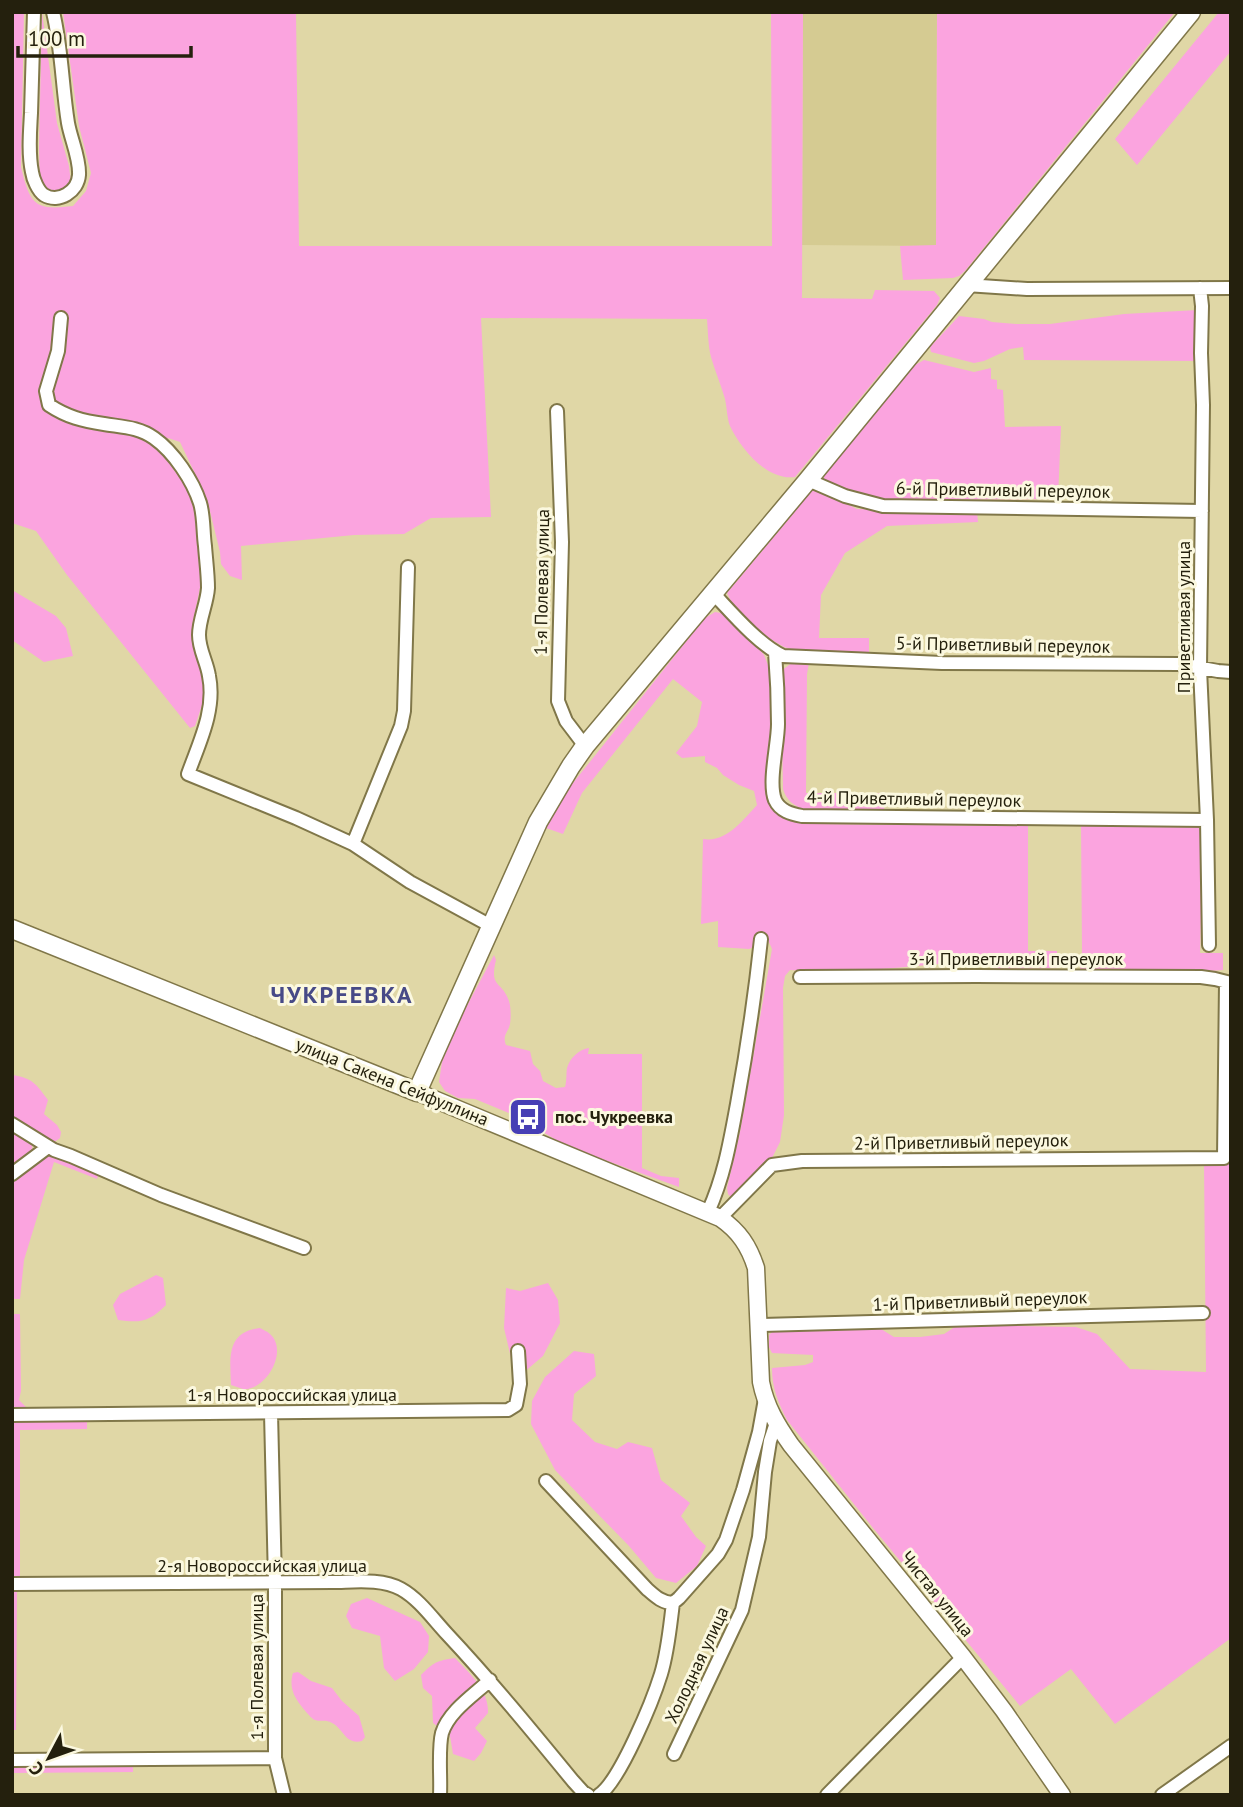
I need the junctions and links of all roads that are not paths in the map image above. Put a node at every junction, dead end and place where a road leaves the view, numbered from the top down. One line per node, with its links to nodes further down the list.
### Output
1 (34, 12): 2 (street)
2 (53, 12)
3 (1191, 12): 4 (main road)
4 (966, 285): 5 (street); 9 (main road)
5 (1200, 288): 6 (street); 10 (street, Приветливая улица)
6 (1231, 288)
7 (61, 317): 18 (street)
8 (557, 411): 16 (street, 1-я Полевая улица)
9 (808, 480): 10 (street, 6-й Приветливый переулок); 12 (main road)
10 (1202, 511): 14 (street, Приветливая улица)
11 (408, 567): 18 (street)
12 (713, 593): 13 (street); 16 (main road)
13 (775, 652): 14 (street, 5-й Приветливый переулок); 17 (street, 4-й Приветливый переулок)
14 (1200, 668): 15 (street, 5-й Приветливый переулок); 17 (street, Приветливая улица)
15 (1231, 671)
16 (585, 746): 19 (main road)
17 (1207, 820): 22 (street, Приветливая улица)
18 (353, 844): 19 (street)
19 (491, 926): 25 (main road)
20 (12, 929): 25 (main road, улица Сакена Сейфуллина)
21 (761, 939): 29 (street)
22 (1209, 945)
23 (800, 977): 24 (street, 3-й Приветливый переулок)
24 (1228, 983): 29 (street, 2-й Приветливый переулок)
25 (417, 1092): 29 (street, улица Сакена Сейфуллина)
26 (12, 1124): 27 (street)
27 (48, 1147): 28 (street); 30 (street)
28 (12, 1174)
29 (714, 1215): 32 (street, улица Сакена Сейфуллина)
30 (304, 1248)
31 (1203, 1313): 32 (street, 1-й Приветливый переулок)
32 (758, 1325): 34 (street, улица Сакена Сейфуллина)
33 (518, 1352): 35 (street, 1-я Новороссийская улица)
34 (765, 1399): 37 (street, улица Сакена Сейфуллина); 41 (street)
35 (271, 1413): 36 (street, 1-я Новороссийская улица); 39 (street, 1-я Полевая улица)
36 (12, 1415)
37 (776, 1423): 42 (street, Чистая улица); 45 (street, Холодная улица)
38 (546, 1481): 41 (street)
39 (275, 1582): 40 (street, 2-я Новороссийская улица); 43 (street, 2-я Новороссийская улица); 46 (street, 1-я Полевая улица)
40 (12, 1584)
41 (673, 1603): 51 (street)
42 (963, 1657): 52 (street); 53 (street, Чистая улица)
43 (490, 1680): 49 (street); 50 (street, 2-я Новороссийская улица)
44 (1231, 1746): 54 (street)
45 (674, 1754)
46 (275, 1758): 47 (street); 48 (street, 1-я Полевая улица)
47 (12, 1760)
48 (284, 1795)
49 (440, 1795)
50 (588, 1795)
51 (599, 1795)
52 (827, 1795)
53 (1062, 1795)
54 (1162, 1795)

